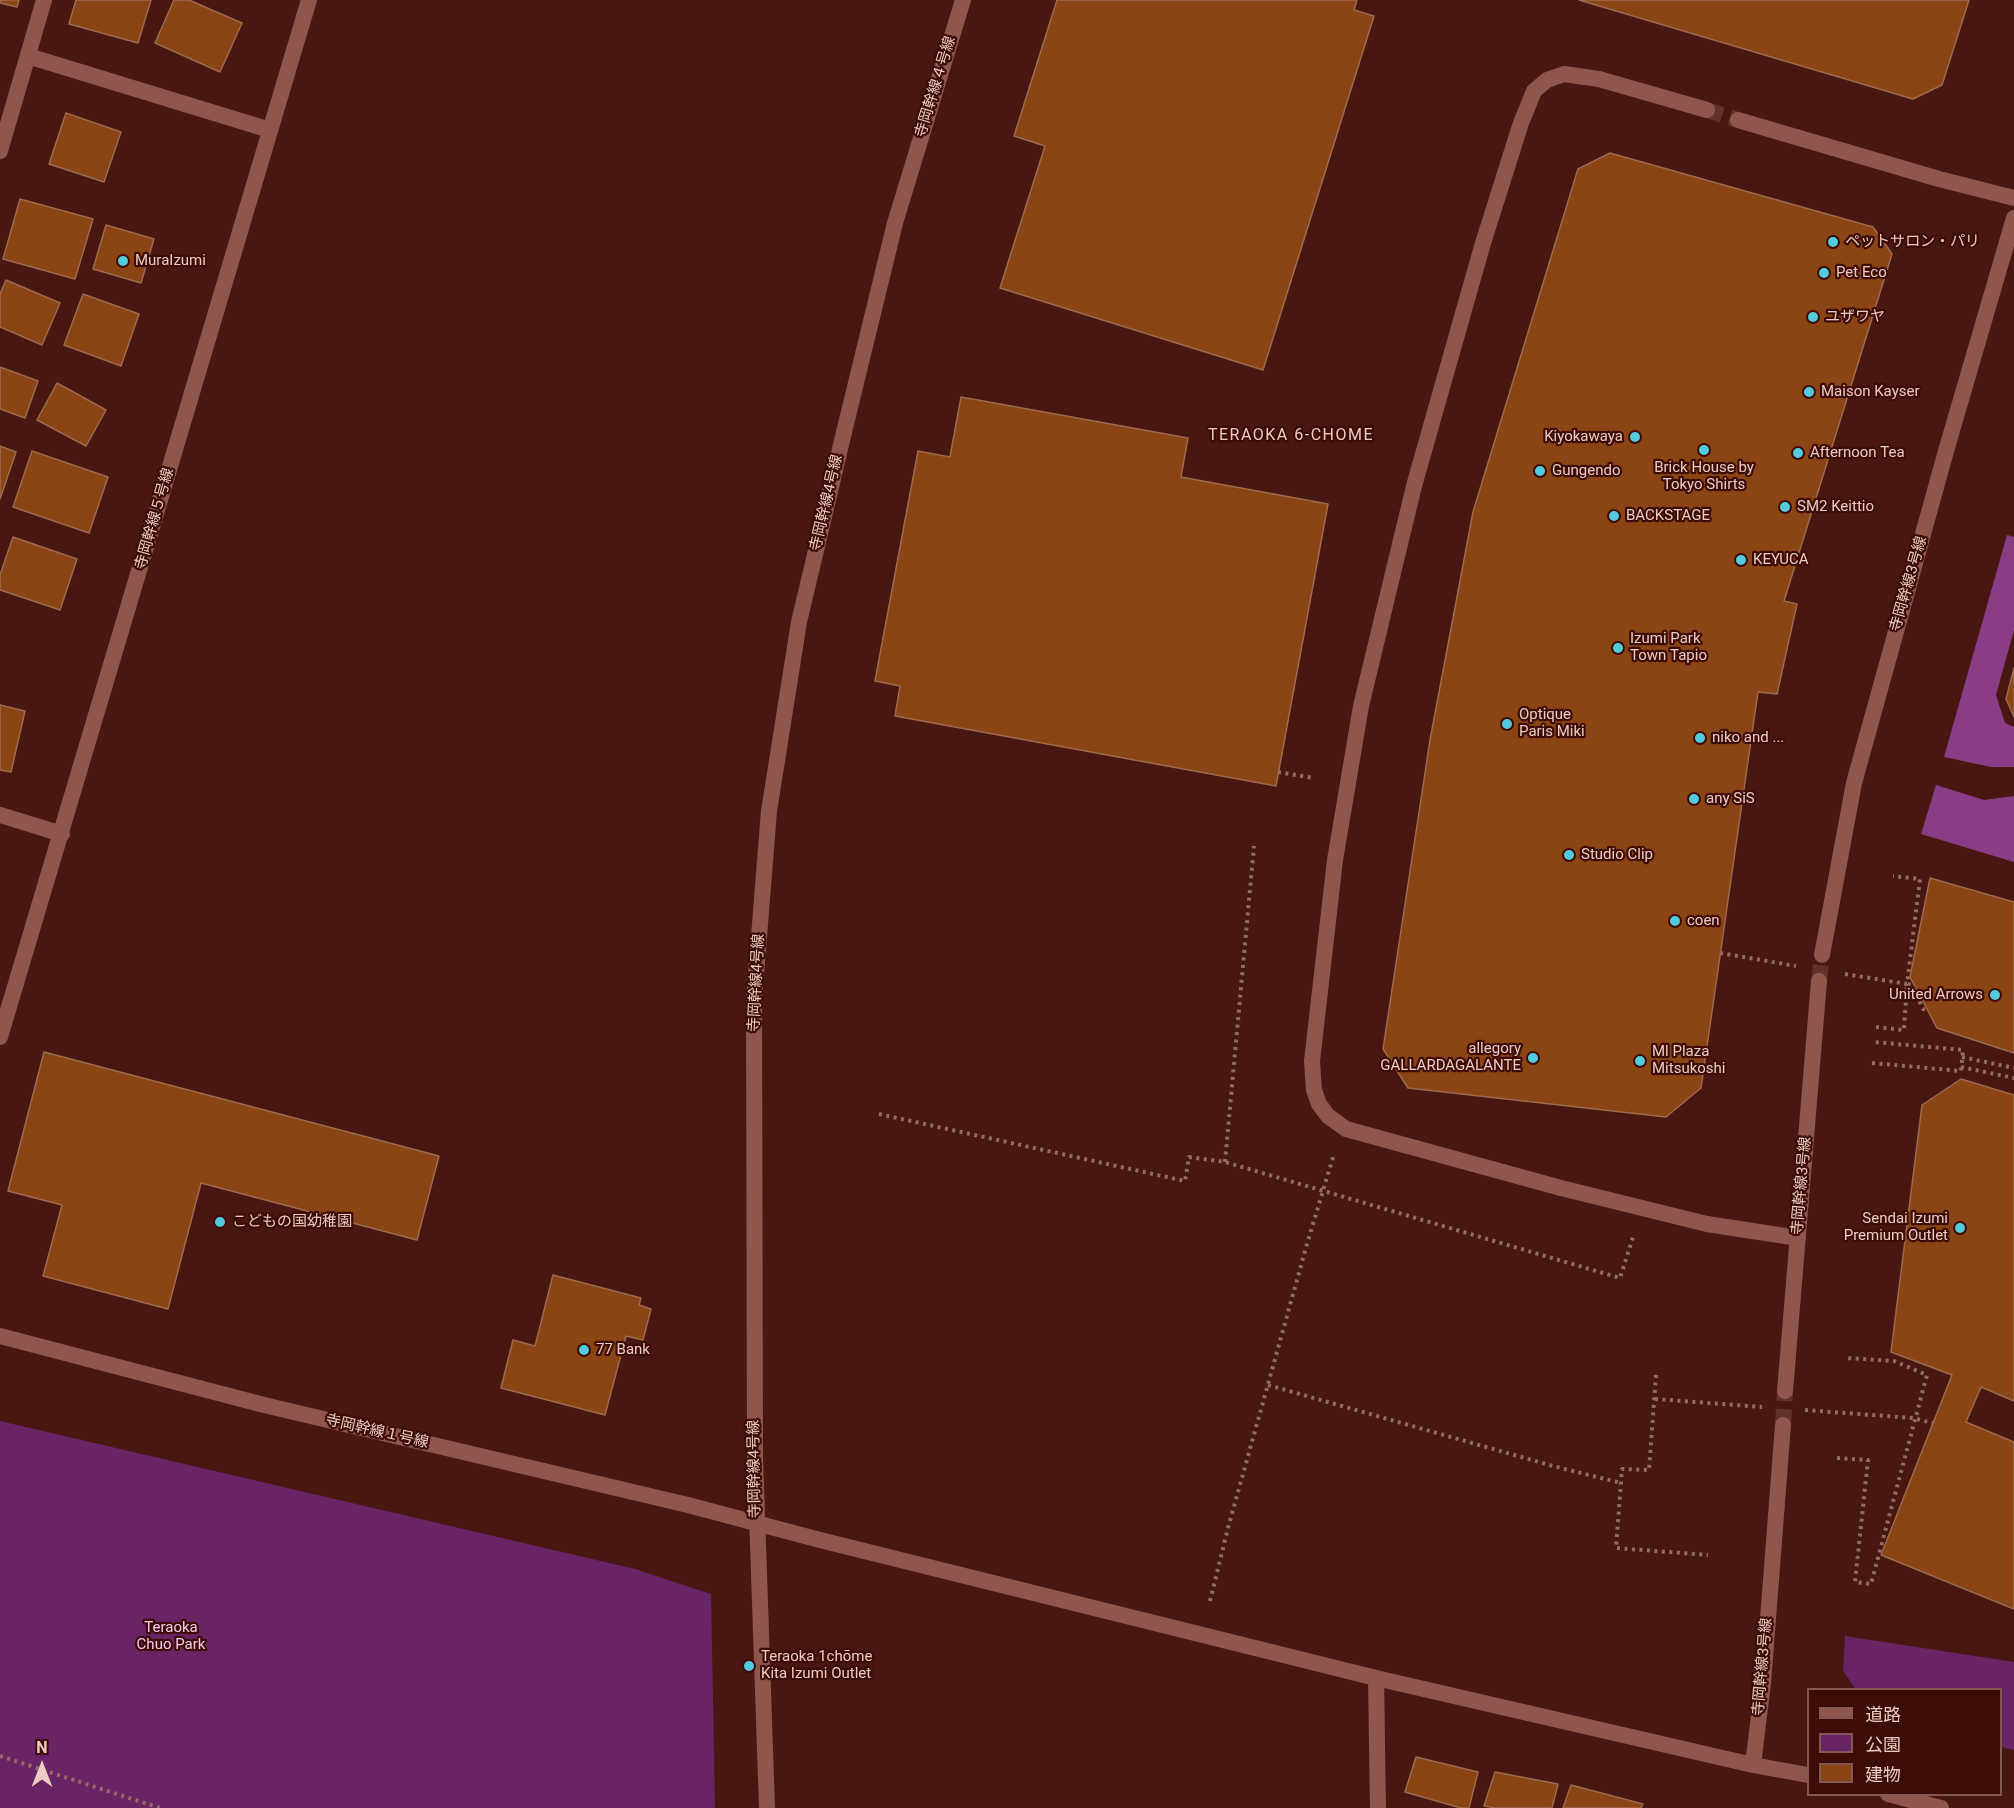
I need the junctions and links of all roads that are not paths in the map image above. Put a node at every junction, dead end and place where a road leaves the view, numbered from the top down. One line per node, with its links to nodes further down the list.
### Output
1 (44, 0): 4 (street)
2 (309, 0): 7 (street, 寺岡幹線５号線)
3 (963, 0): 9 (street, 寺岡幹線４号線)
4 (28, 56): 7 (street); 8 (street)
5 (1707, 110): 17 (street)
6 (1738, 120): 10 (street)
7 (270, 130): 13 (street, 寺岡幹線５号線)
8 (0, 151)
9 (910, 174): 21 (street, 寺岡幹線4号線)
10 (2014, 198)
11 (2014, 218): 14 (street, 寺岡幹線3号線)
12 (0, 815): 13 (street)
13 (62, 834): 16 (street, 寺岡幹線５号線)
14 (1822, 955)
15 (1819, 981): 17 (street, 寺岡幹線3号線)
16 (0, 1037)
17 (1798, 1238): 19 (street, 寺岡幹線3号線)
18 (0, 1336): 21 (street, 寺岡幹線１号線)
19 (1785, 1391)
20 (1783, 1425): 23 (street, 寺岡幹線3号線)
21 (756, 1522): 22 (street, 寺岡幹線１号線); 26 (street, 寺岡幹線4号線)
22 (1376, 1678): 23 (street, 寺岡幹線１号線); 27 (street)
23 (1753, 1765): 24 (street, 寺岡幹線１号線)
24 (1807, 1775)
25 (1896, 1796): 28 (street)
26 (767, 1808)
27 (1378, 1808)
28 (1941, 1808)

